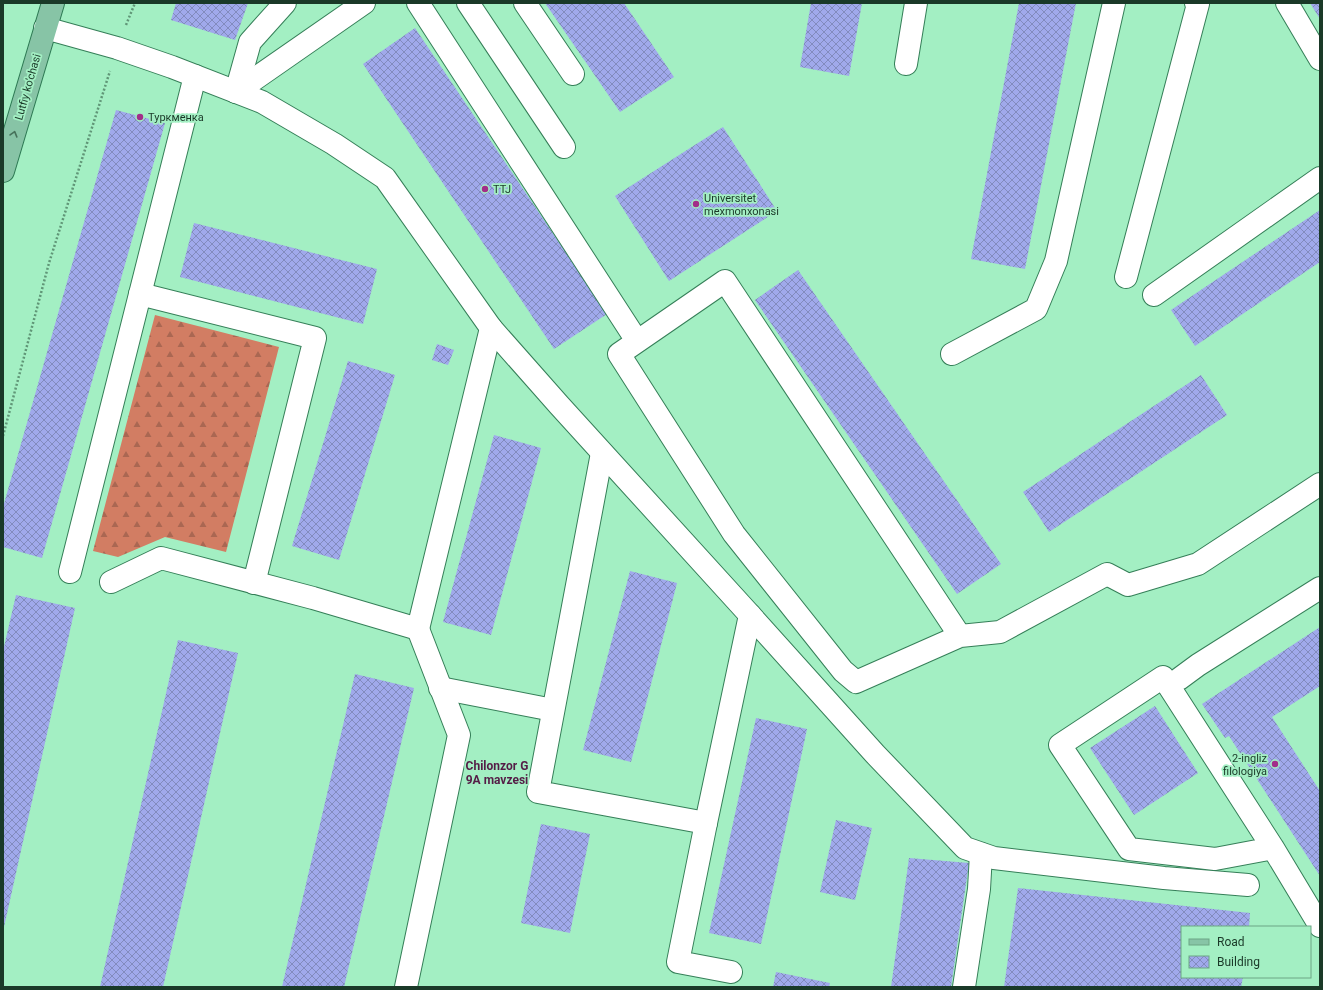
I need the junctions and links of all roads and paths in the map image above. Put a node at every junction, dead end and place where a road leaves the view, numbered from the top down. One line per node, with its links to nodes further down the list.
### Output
1 (53, 3): 12 (main road, Lutfiy ko'chasi)
2 (135, 3): 13 (path)
3 (285, 3): 18 (street)
4 (364, 3): 18 (street)
5 (418, 3): 26 (street)
6 (468, 3): 19 (street)
7 (525, 3): 16 (street)
8 (916, 3): 15 (street)
9 (1114, 3): 27 (street)
10 (1200, 3): 22 (street)
11 (1287, 3): 14 (street)
12 (45, 28): 13 (street); 20 (main road, Lutfiy ko'chasi, one-way to 12)
13 (117, 48): 17 (street); 28 (path)
14 (1320, 59)
15 (906, 64)
16 (573, 74)
17 (195, 76): 18 (street); 23 (street)
18 (236, 92): 25 (street)
19 (564, 147)
20 (3, 171)
21 (1320, 178): 24 (street)
22 (1126, 277)
23 (140, 294): 31 (street); 33 (street)
24 (1154, 295)
25 (491, 328): 29 (street); 36 (street)
26 (638, 341): 37 (street); 37 (street)
27 (952, 354)
28 (3, 436)
29 (602, 453): 35 (street); 40 (street)
30 (1320, 484): 37 (street)
31 (70, 572)
32 (111, 582): 33 (street)
33 (254, 583): 36 (street)
34 (1320, 588): 38 (street)
35 (750, 615): 41 (street); 43 (street)
36 (418, 629): 39 (street)
37 (960, 636)
38 (1179, 679)
39 (440, 688): 40 (street); 47 (street)
40 (553, 710): 41 (street)
41 (706, 823): 46 (street)
42 (1274, 848): 42 (street); 45 (street)
43 (981, 854): 44 (street); 48 (street)
44 (1248, 885)
45 (1320, 926)
46 (731, 972)
47 (406, 987)
48 (964, 987)

